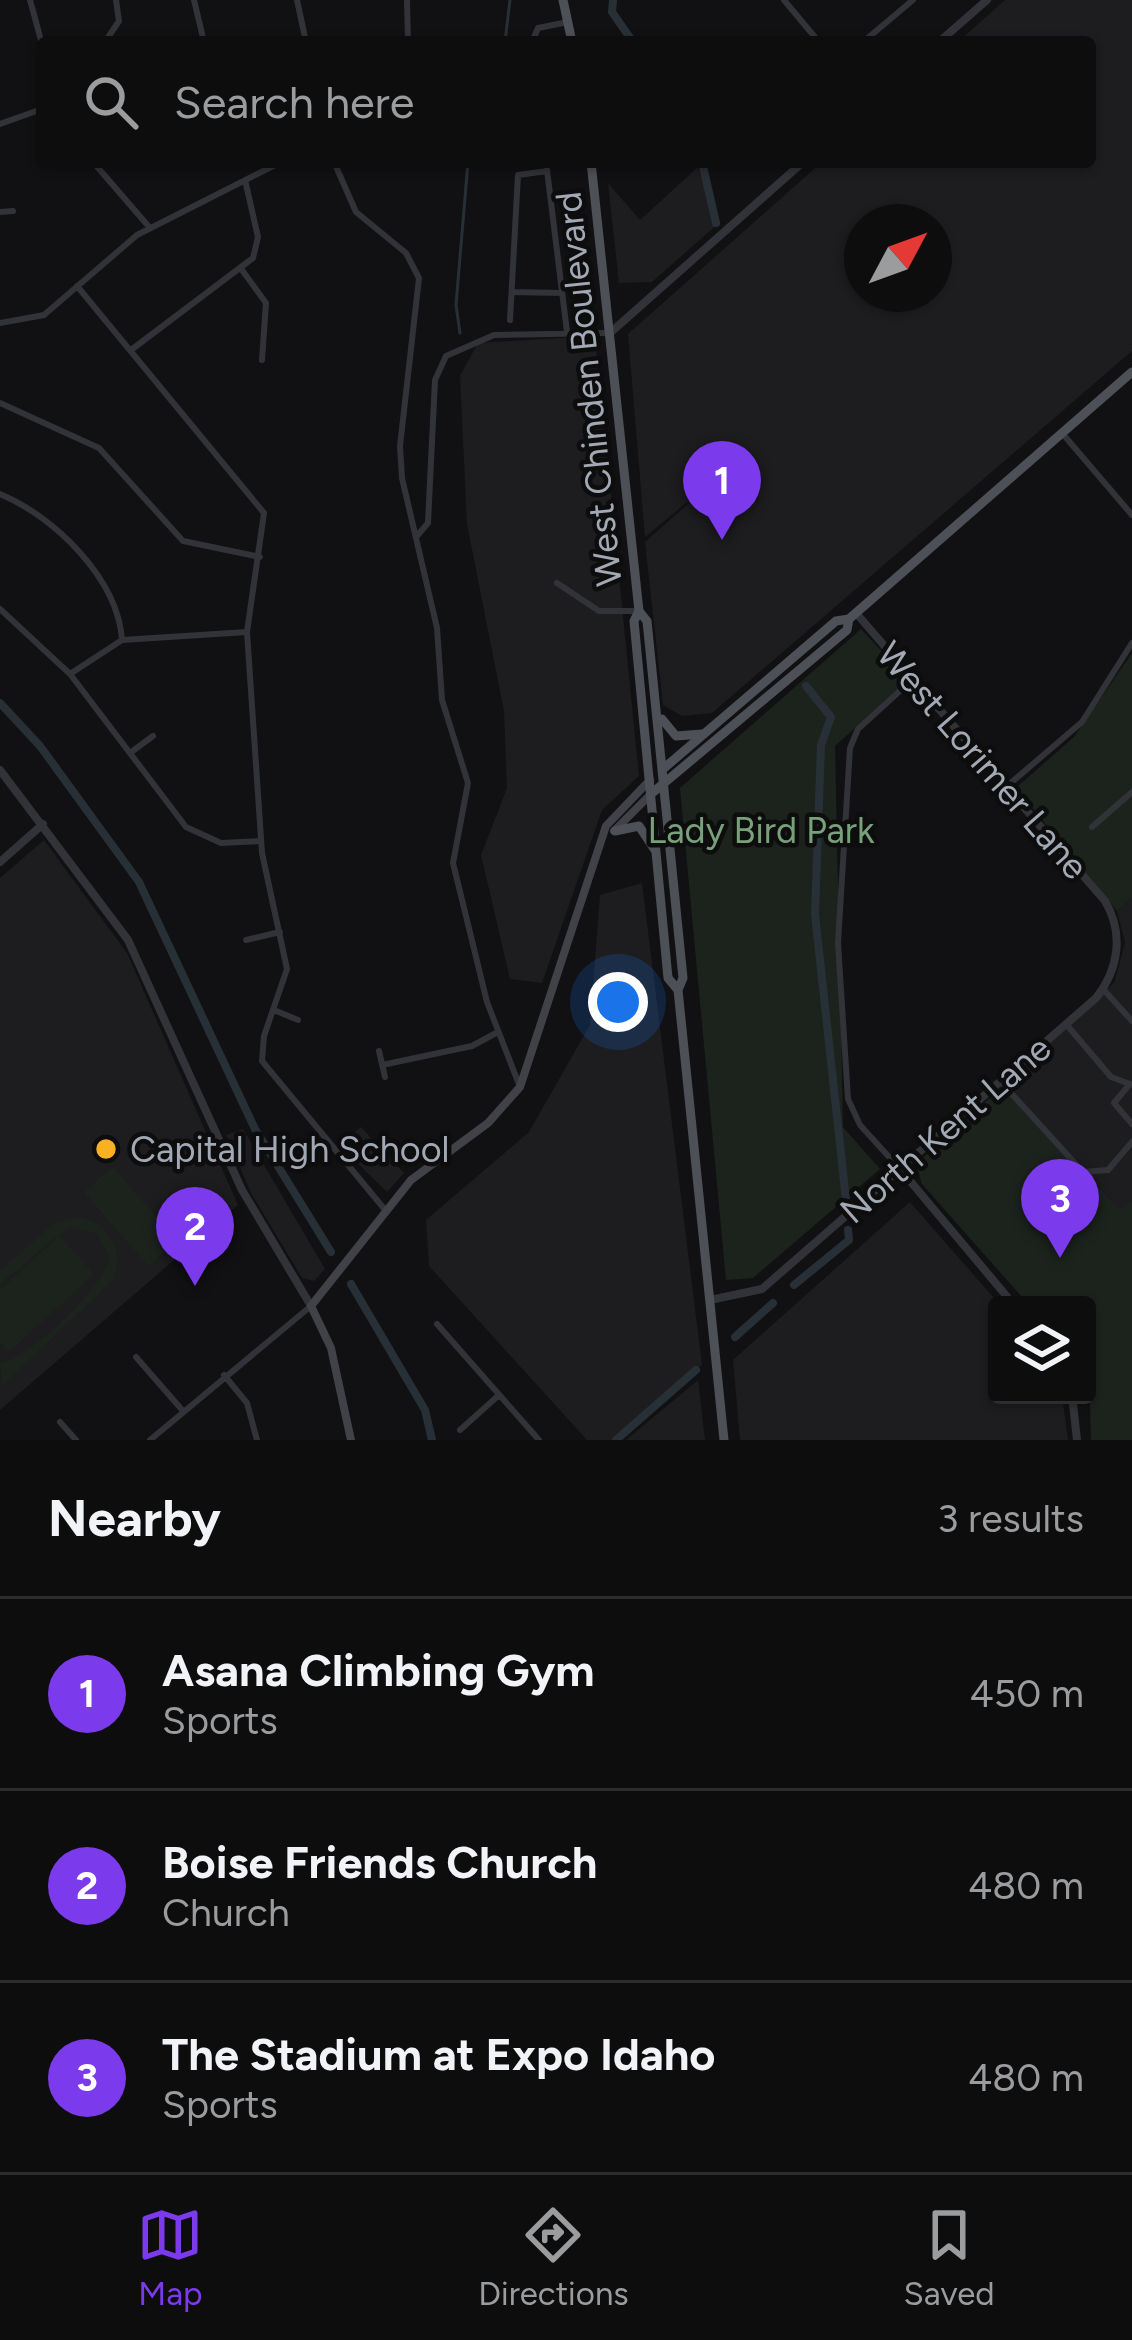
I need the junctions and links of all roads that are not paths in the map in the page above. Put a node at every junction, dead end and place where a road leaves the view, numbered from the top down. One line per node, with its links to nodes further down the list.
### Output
1 (30, 0): 11 (street)
2 (116, 0): 12 (street)
3 (196, 0): 13 (street)
4 (297, 0): 14 (street)
5 (407, 0): 15 (street)
6 (563, 0): 10 (main road)
7 (784, 0): 18 (street)
8 (913, 0): 19 (street)
9 (987, 0): 20 (street)
10 (568, 22): 16 (street); 17 (main road)
11 (40, 36)
12 (109, 36)
13 (203, 36)
14 (306, 36)
15 (408, 36)
16 (535, 36)
17 (571, 36)
18 (814, 36)
19 (870, 36)
20 (946, 36)
21 (36, 111): 22 (street)
22 (0, 124)
23 (101, 168): 33 (street)
24 (269, 168): 30 (street)
25 (337, 168): 49 (street)
26 (541, 168): 36 (street)
27 (547, 168): 37 (street)
28 (592, 168): 41 (main road, West Chinden Boulevard)
29 (796, 168): 41 (street)
30 (245, 180): 33 (street); 34 (street)
31 (13, 211): 32 (street)
32 (0, 212)
33 (150, 229): 35 (street)
34 (242, 270): 42 (street); 43 (street)
35 (77, 286): 39 (street); 42 (street)
36 (512, 292): 37 (street); 38 (street)
37 (562, 293): 40 (street)
38 (510, 320)
39 (0, 323)
40 (567, 332): 41 (street); 49 (street)
41 (610, 333): 53 (main road, West Chinden Boulevard)
42 (131, 350): 50 (street)
43 (262, 360)
44 (1132, 371): 46 (main road)
45 (0, 403): 50 (street)
46 (1062, 433): 48 (street); 54 (main road)
47 (0, 494): 56 (street)
48 (1132, 515)
49 (417, 536): 85 (street)
50 (260, 557): 55 (street)
51 (557, 583): 53 (street)
52 (0, 609): 58 (street)
53 (639, 611): 60 (main road, West Chinden Boulevard); 66 (main road, West Chinden Boulevard)
54 (852, 616): 59 (street, West Lorimer Lane); 61 (main road); 67 (main road)
55 (247, 632): 56 (street); 74 (street)
56 (122, 640): 58 (street)
57 (1132, 644): 68 (street)
58 (70, 674): 63 (street)
59 (914, 680): 68 (street, West Lorimer Lane); 94 (street)
60 (659, 715): 61 (main road); 64 (main road, West Chinden Boulevard)
61 (708, 733): 64 (main road)
62 (153, 736): 63 (street)
63 (130, 753): 74 (street)
64 (664, 769): 66 (main road); 67 (main road, West Chinden Boulevard)
65 (0, 770): 71 (street)
66 (650, 780): 70 (main road, West Chinden Boulevard); 73 (main road)
67 (665, 783): 70 (main road); 80 (main road, West Chinden Boulevard)
68 (1006, 787): 79 (street, West Lorimer Lane)
69 (1132, 792): 72 (street)
70 (651, 794): 73 (main road); 75 (main road, West Chinden Boulevard)
71 (44, 824): 76 (street); 98 (street)
72 (1092, 827)
73 (611, 833): 75 (main road); 91 (main road)
74 (261, 841): 77 (street)
75 (658, 855): 80 (main road, West Chinden Boulevard)
76 (0, 862)
77 (280, 932): 78 (street); 81 (street)
78 (246, 940)
79 (1103, 989): 83 (street); 84 (street, North Kent Lane)
80 (678, 990): 97 (main road, West Chinden Boulevard)
81 (274, 1010): 82 (street); 95 (street)
82 (298, 1019)
83 (1132, 1022)
84 (1066, 1024): 89 (street, North Kent Lane); 90 (street)
85 (498, 1032): 87 (street); 91 (street)
86 (379, 1051): 87 (street)
87 (382, 1065): 88 (street)
88 (386, 1077)
89 (1000, 1081): 93 (street); 94 (street, North Kent Lane)
90 (1131, 1083): 92 (street)
91 (520, 1087): 95 (main road)
92 (1132, 1124)
93 (1132, 1142)
94 (900, 1169): 96 (street); 97 (street, North Kent Lane)
95 (386, 1211): 98 (main road)
96 (1006, 1296)
97 (710, 1300): 112 (main road, West Chinden Boulevard)
98 (310, 1306): 101 (street); 110 (main road)
99 (436, 1324): 102 (street)
100 (136, 1357): 104 (street)
101 (224, 1375): 104 (street); 109 (street)
102 (499, 1395): 106 (street); 111 (street)
103 (1073, 1404): 113 (street)
104 (183, 1411): 108 (street)
105 (60, 1422): 107 (street)
106 (460, 1430)
107 (76, 1440)
108 (149, 1440)
109 (257, 1440)
110 (351, 1440)
111 (539, 1440)
112 (724, 1440)
113 (1077, 1440)

